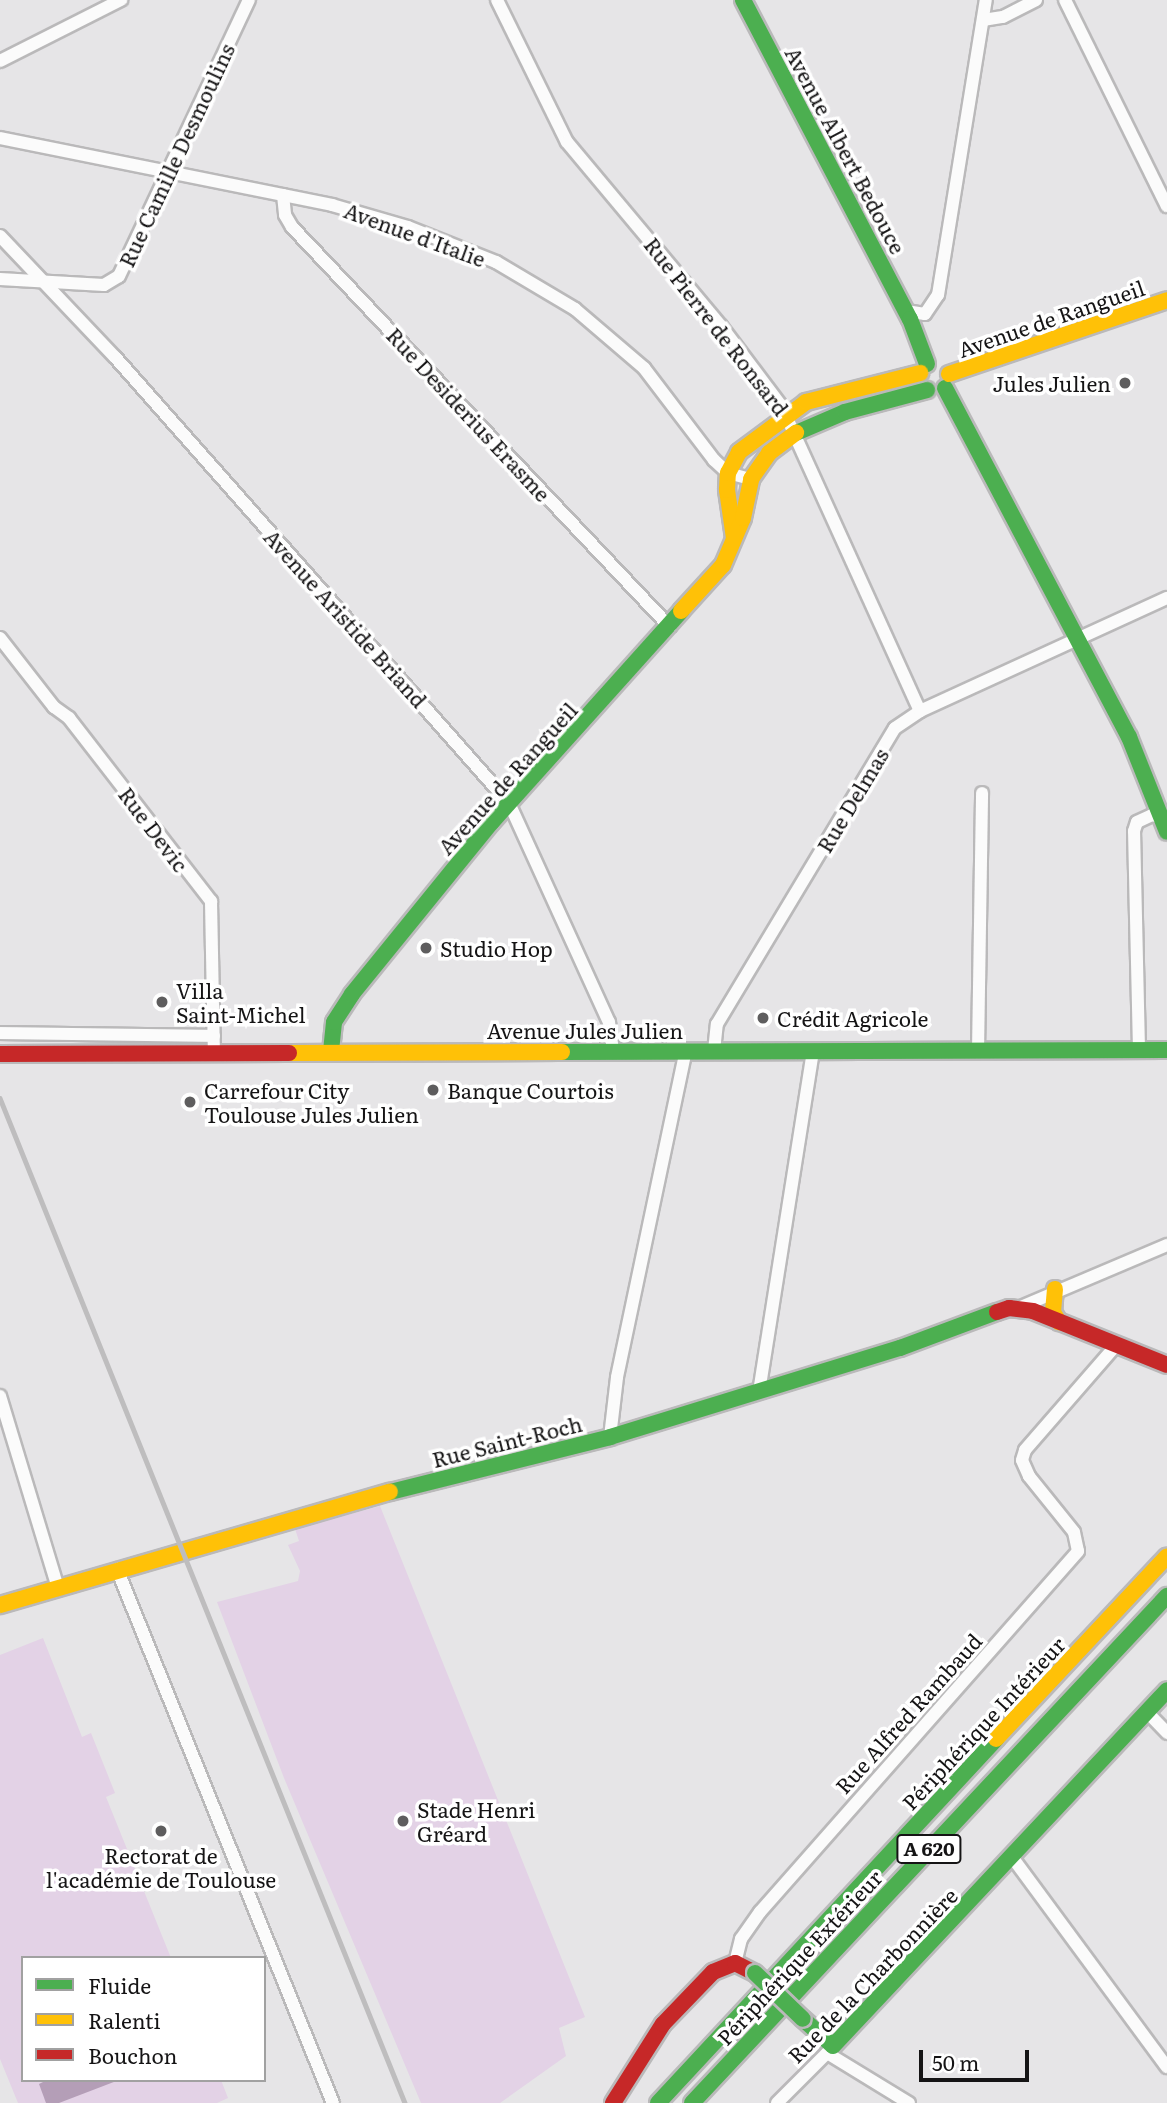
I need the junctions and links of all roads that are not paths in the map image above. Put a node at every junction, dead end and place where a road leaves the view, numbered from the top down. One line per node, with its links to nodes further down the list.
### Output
1 (121, 0): 9 (street)
2 (249, 0): 11 (street, Rue Camille Desmoulins)
3 (497, 0): 20 (street, Rue Pierre de Ronsard)
4 (743, 0): 18 (main road, Avenue Albert Bedouce)
5 (986, 0): 8 (street)
6 (1036, 0): 8 (street)
7 (1065, 0): 13 (street)
8 (983, 20): 18 (street)
9 (0, 61)
10 (0, 138): 11 (street, Avenue d'Italie)
11 (168, 172): 12 (street, Avenue d'Italie); 16 (street, Rue Camille Desmoulins)
12 (284, 195): 22 (street, Avenue d'Italie); 26 (street, Rue Desiderius Erasme)
13 (1167, 206)
14 (0, 236): 16 (street, Avenue Aristide Briand)
15 (0, 279): 16 (street, Rue Camille Desmoulins)
16 (43, 283): 31 (street, Avenue Aristide Briand)
17 (1167, 300): 19 (main road, Avenue de Rangueil)
18 (908, 315): 19 (main road, Avenue Albert Bedouce)
19 (936, 372): 20 (main road, Avenue de Rangueil); 21 (main road, Avenue de Rangueil); 28 (main road, Avenue Albert Bedouce)
20 (786, 414): 21 (street, Rue Pierre de Ronsard); 22 (main road, Avenue de Rangueil)
21 (796, 433): 23 (main road, Avenue de Rangueil); 29 (street, Rue Pierre de Ronsard)
22 (728, 473): 23 (street); 24 (main road)
23 (751, 479): 24 (main road, Avenue de Rangueil)
24 (734, 544): 26 (main road, Avenue de Rangueil)
25 (1167, 598): 28 (street, Rue Delmas)
26 (670, 627): 31 (main road, Avenue de Rangueil)
27 (0, 638): 35 (street, Rue Devic)
28 (1078, 640): 29 (street, Rue Delmas); 32 (main road, Avenue Albert Bedouce)
29 (920, 711): 41 (street, Rue Delmas)
30 (982, 793): 43 (street)
31 (509, 803): 39 (main road, Avenue de Rangueil); 40 (street, Avenue Aristide Briand)
32 (1160, 817): 33 (main road, Avenue Albert Bedouce); 37 (street)
33 (1167, 832)
34 (0, 1033): 35 (street)
35 (214, 1036): 44 (street, Rue Devic)
36 (685, 1050): 40 (main road, Avenue Jules Julien); 41 (main road, Avenue Jules Julien); 54 (street)
37 (1139, 1050): 38 (main road, Avenue Jules Julien); 43 (main road, Avenue Jules Julien)
38 (1167, 1050)
39 (331, 1051): 40 (main road, Avenue Jules Julien); 44 (main road, Avenue Jules Julien)
40 (613, 1051)
41 (715, 1051): 42 (main road, Avenue Jules Julien)
42 (813, 1051): 43 (main road, Avenue Jules Julien); 52 (street)
43 (978, 1052)
44 (214, 1053): 45 (main road, Avenue Jules Julien)
45 (2, 1054)
46 (1167, 1245): 47 (street)
47 (1055, 1289): 48 (street); 49 (main road)
48 (1021, 1307): 49 (main road); 52 (main road, Rue Saint-Roch)
49 (1059, 1322): 50 (main road)
50 (1116, 1344): 51 (main road); 64 (street, Rue Alfred Rambaud)
51 (1167, 1365)
52 (759, 1392): 54 (main road, Rue Saint-Roch)
53 (0, 1396): 57 (street)
54 (610, 1437): 56 (main road, Rue Saint-Roch)
55 (1167, 1556): 69 (main road, Périphérique Intérieur / A 620)
56 (117, 1569): 57 (main road, Rue Saint-Roch); 67 (street)
57 (57, 1586): 59 (main road, Rue Saint-Roch)
58 (1167, 1596): 70 (main road, Périphérique Extérieur / A 620)
59 (0, 1605)
60 (1167, 1690): 61 (main road, Rue de la Charbonnière)
61 (1147, 1712): 62 (street); 63 (main road, Rue de la Charbonnière)
62 (1167, 1733)
63 (1012, 1857): 65 (main road, Rue de la Charbonnière); 66 (street)
64 (735, 1963): 65 (main road, bridge); 68 (main road)
65 (830, 2050): 71 (street, Rue de la Charbonnière); 72 (street)
66 (1167, 2067)
67 (333, 2103)
68 (612, 2103)
69 (658, 2103)
70 (692, 2103)
71 (777, 2103)
72 (909, 2103)

